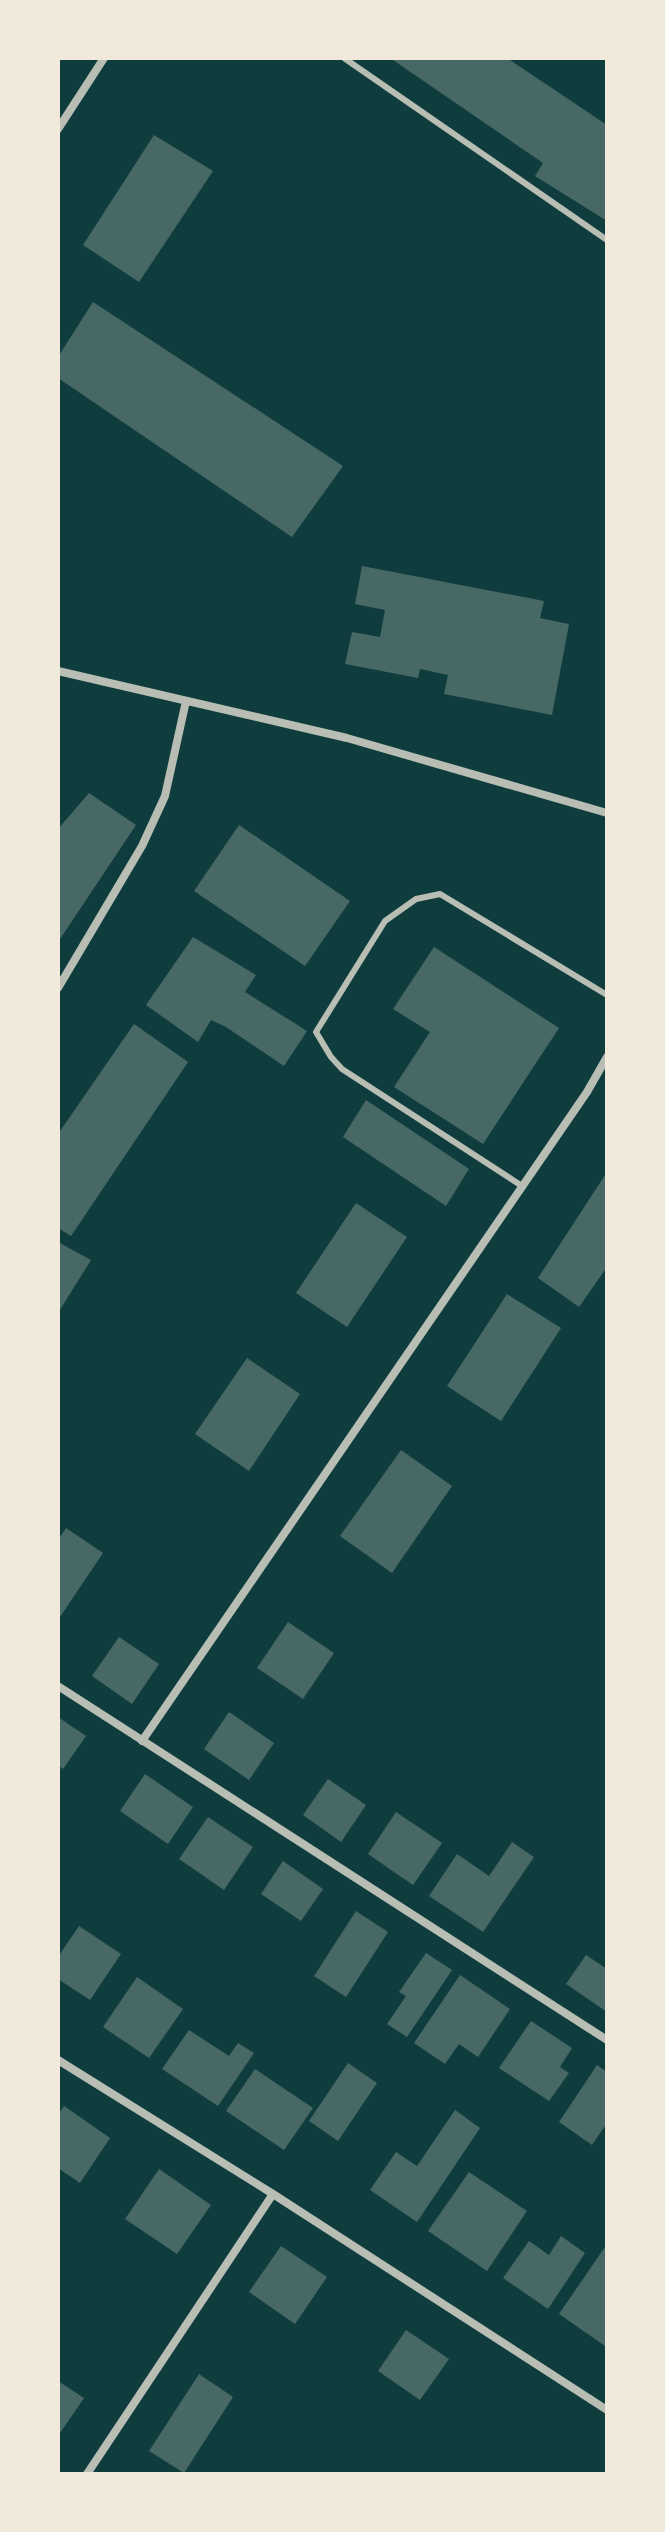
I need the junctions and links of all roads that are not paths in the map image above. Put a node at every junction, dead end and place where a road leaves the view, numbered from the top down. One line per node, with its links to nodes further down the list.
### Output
1 (104, 58): 3 (street)
2 (344, 58): 4 (lane)
3 (58, 129)
4 (607, 240)
5 (58, 671): 6 (street)
6 (186, 701): 7 (street); 8 (street)
7 (607, 813)
8 (58, 988)
9 (607, 995): 11 (lane)
10 (607, 1057): 11 (street)
11 (522, 1186): 13 (street)
12 (58, 1686): 13 (street)
13 (142, 1741): 14 (street)
14 (607, 2040)
15 (58, 2060): 16 (street)
16 (273, 2194): 17 (street); 18 (street)
17 (607, 2410)
18 (87, 2474)

